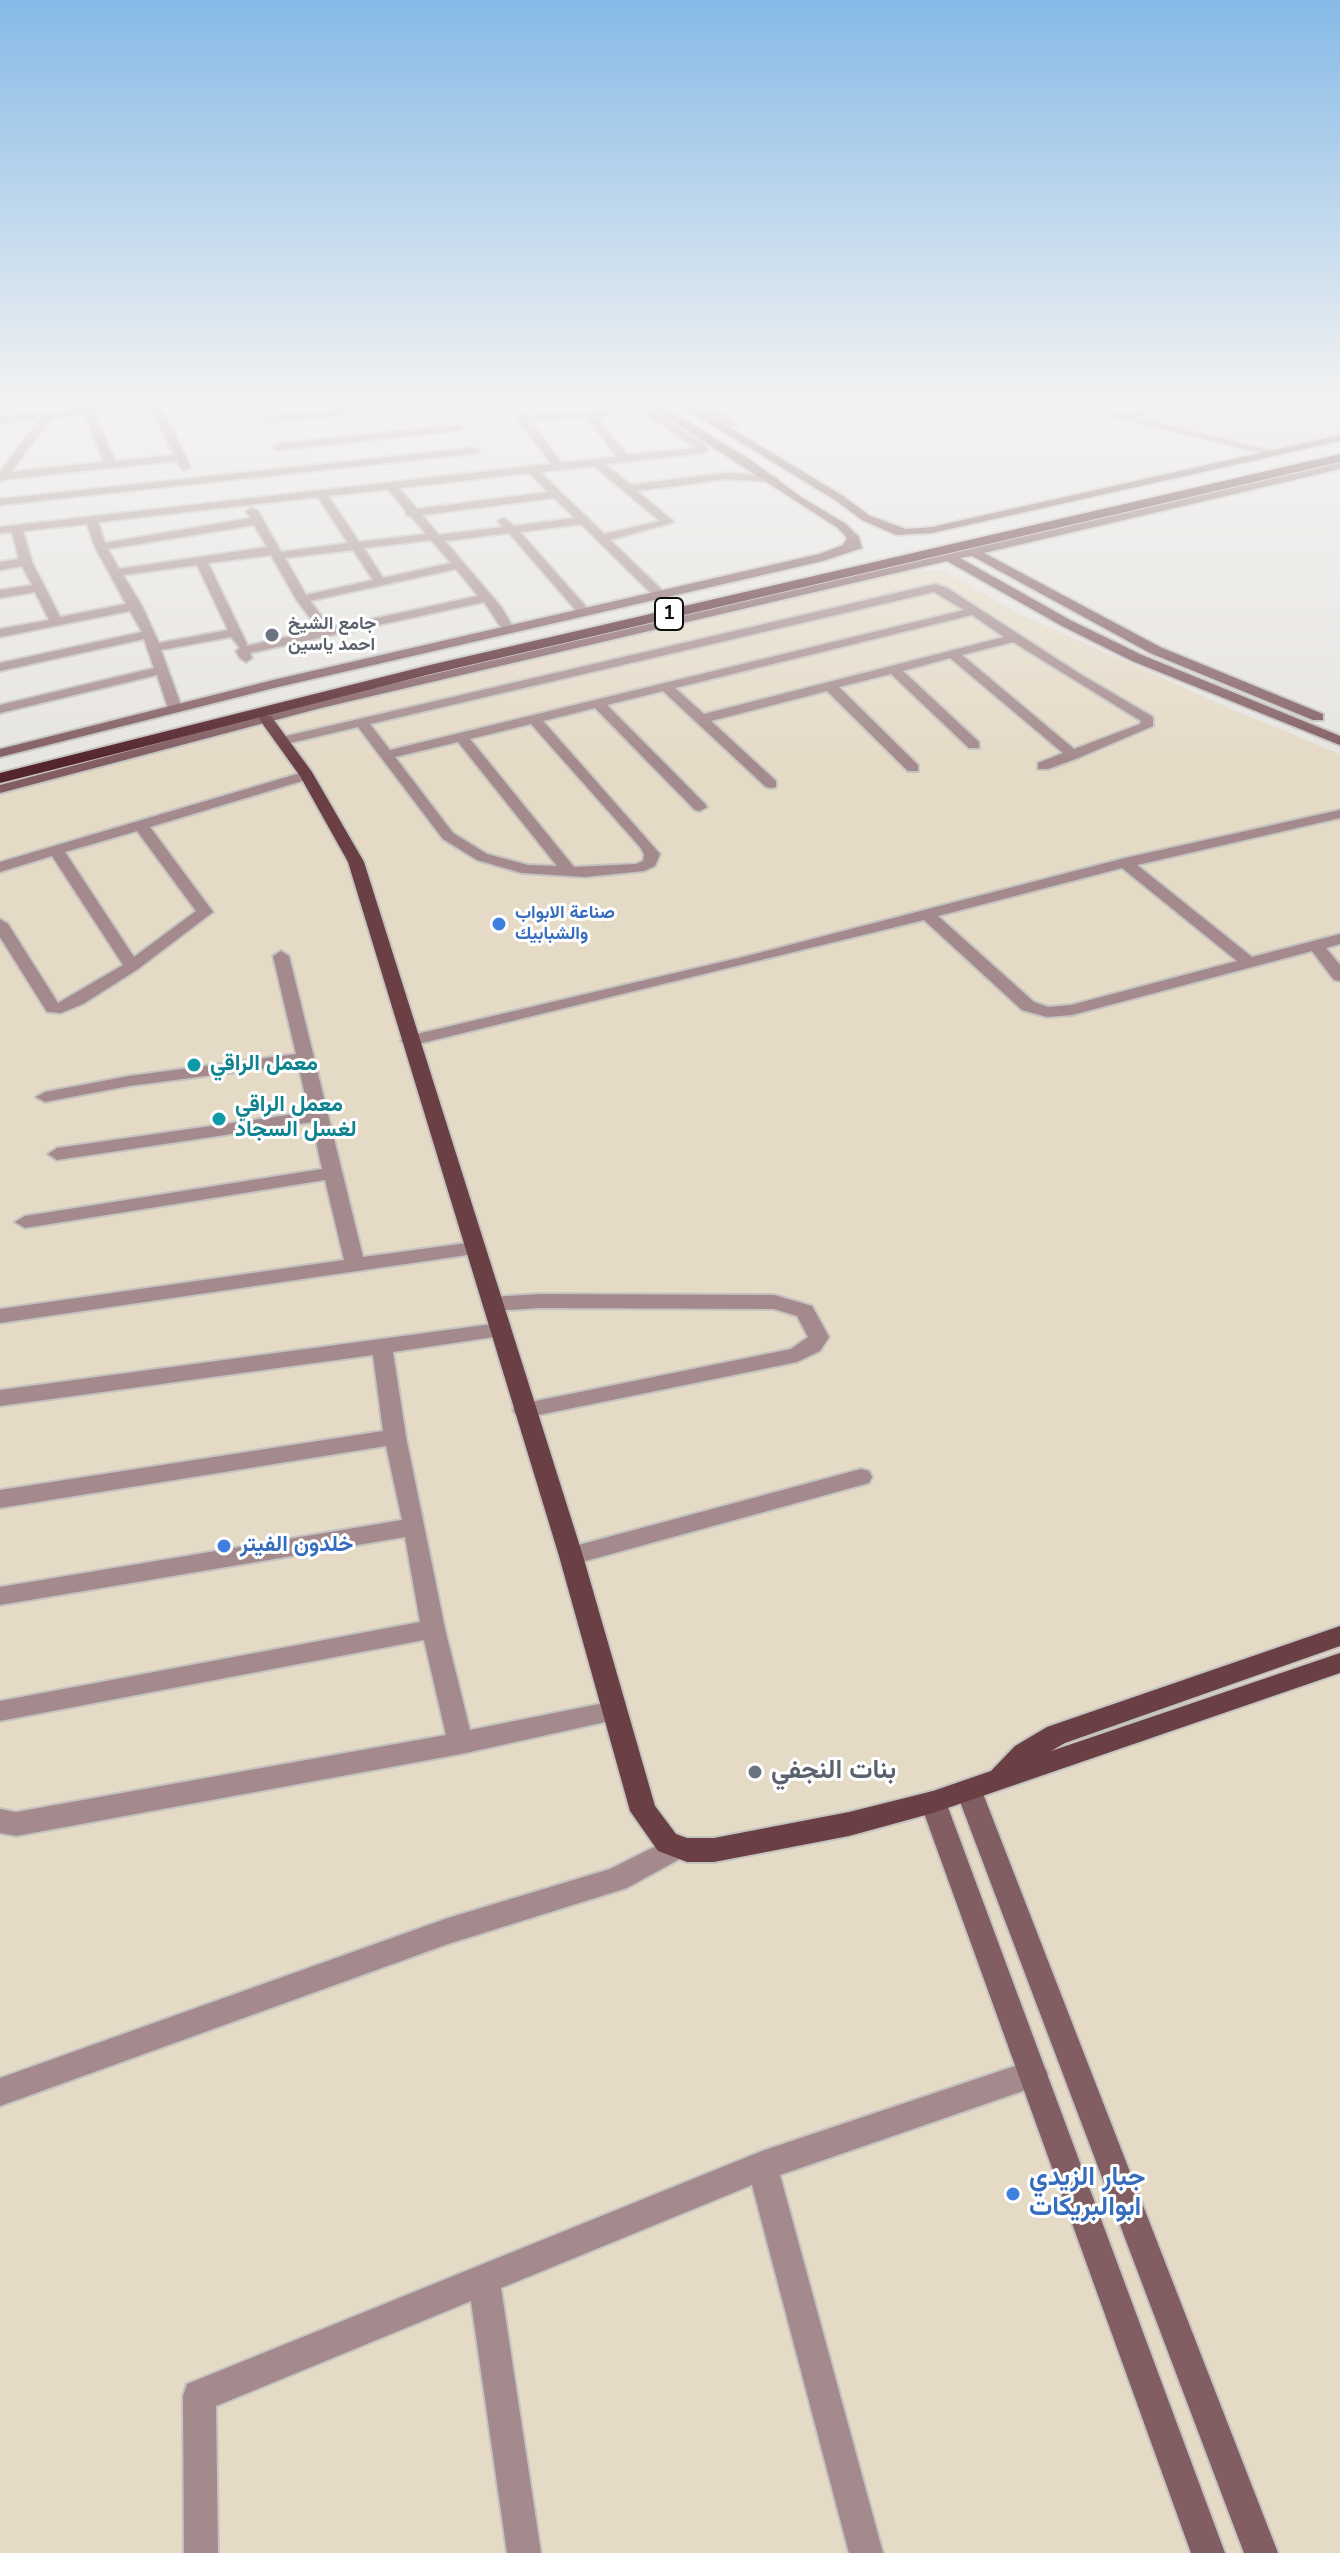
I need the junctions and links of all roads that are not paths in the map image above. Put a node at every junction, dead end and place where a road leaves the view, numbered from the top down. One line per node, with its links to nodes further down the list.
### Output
1 (71, 522): 18 (street)
2 (92, 522): 27 (street)
3 (249, 522): 27 (street)
4 (257, 522): 29 (street)
5 (340, 522): 26 (street)
6 (420, 522): 24 (street)
7 (504, 522): 21 (street)
8 (569, 522): 21 (street)
9 (587, 522): 25 (street)
10 (667, 522): 25 (street)
11 (834, 522): 23 (main road)
12 (874, 522): 19 (main road)
13 (978, 522): 19 (main road)
14 (996, 522): 22 (highway, 1)
15 (1085, 522): 17 (highway, 1)
16 (1086, 522): 17 (main road)
17 (1082, 523): 28 (main road); 39 (highway, 1)
18 (17, 528): 20 (street); 33 (street)
19 (886, 528): 22 (main road)
20 (0, 530)
21 (511, 530): 24 (street); 46 (street)
22 (944, 536): 32 (highway, 1)
23 (853, 537): 32 (main road); 39 (main road)
24 (436, 538): 26 (street); 34 (street)
25 (603, 538): 41 (street)
26 (357, 546): 29 (street); 37 (street)
27 (101, 547): 36 (street)
28 (974, 552): 30 (main road); 47 (main road)
29 (275, 553): 31 (street); 43 (street)
30 (950, 558): 39 (main road); 49 (main road)
31 (201, 560): 36 (street); 54 (street)
32 (838, 561): 39 (highway, 1)
33 (26, 562): 35 (street); 38 (street)
34 (459, 565): 37 (street); 42 (street)
35 (0, 566)
36 (115, 573): 44 (street)
37 (381, 583): 43 (street)
38 (37, 588): 40 (street); 48 (street)
39 (742, 591): 41 (main road); 60 (highway, 1); 66 (highway, 1); 66 (main road)
40 (0, 594)
41 (660, 595): 46 (main road)
42 (485, 598): 50 (street); 52 (street)
43 (302, 599): 52 (street)
44 (136, 606): 48 (street); 54 (street)
45 (975, 611): 53 (street); 62 (street); 69 (street)
46 (584, 612): 50 (main road)
47 (1089, 616): 49 (main road); 70 (main road)
48 (56, 622): 51 (street)
49 (1066, 623): 74 (main road)
50 (508, 629): 60 (main road)
51 (0, 633)
52 (328, 633): 56 (street)
53 (1014, 638): 55 (street); 79 (street)
54 (150, 641): 57 (street); 58 (street)
55 (954, 655): 59 (street); 79 (street)
56 (246, 658)
57 (0, 667)
58 (161, 670): 64 (street); 65 (street)
59 (895, 670): 61 (street); 75 (street)
60 (316, 678): 64 (main road); 71 (highway, 1)
61 (831, 687): 67 (street); 82 (street)
62 (667, 688): 63 (street); 67 (street)
63 (599, 705): 68 (street); 87 (street)
64 (175, 708): 71 (main road)
65 (0, 709)
66 (253, 719): 73 (main road); 77 (highway, 1)
67 (702, 719): 85 (street)
68 (535, 720): 72 (street); 93 (street)
69 (363, 724): 73 (street); 78 (street)
70 (1340, 726)
71 (112, 729): 76 (main road); 80 (highway, 1)
72 (462, 738): 78 (street); 93 (street)
73 (282, 741): 83 (main road)
74 (1340, 741)
75 (974, 745)
76 (0, 753)
77 (106, 755): 84 (highway, 1); 86 (main road)
78 (387, 755): 93 (street)
79 (1073, 755): 81 (street)
80 (0, 763)
81 (1043, 766)
82 (913, 768)
83 (307, 775): 89 (street); 102 (main road)
84 (0, 778)
85 (771, 784)
86 (0, 789)
87 (700, 807)
88 (1340, 814): 91 (street)
89 (140, 824): 90 (street); 100 (street)
90 (56, 850): 92 (street); 100 (street)
91 (1125, 863): 94 (street); 99 (street)
92 (0, 867)
93 (569, 871)
94 (928, 915): 99 (street); 102 (street)
95 (0, 924): 100 (street)
96 (1340, 939): 97 (street)
97 (1316, 945): 99 (street); 101 (street)
98 (281, 956): 103 (street)
99 (1248, 962)
100 (132, 966)
101 (1340, 976)
102 (410, 1041): 109 (main road)
103 (304, 1058): 104 (street); 105 (street)
104 (45, 1097)
105 (318, 1116): 106 (street); 107 (street)
106 (57, 1154)
107 (333, 1173): 108 (street); 110 (street)
108 (25, 1222)
109 (474, 1248): 110 (street); 111 (main road)
110 (355, 1266): 112 (street)
111 (492, 1304): 113 (main road); 116 (street)
112 (0, 1316)
113 (500, 1330): 114 (street); 116 (main road)
114 (382, 1346): 115 (street); 117 (street)
115 (0, 1398)
116 (524, 1410): 121 (main road)
117 (395, 1437): 119 (street); 120 (street)
118 (861, 1477): 121 (street)
119 (0, 1499)
120 (415, 1527): 122 (street); 123 (street)
121 (571, 1556): 127 (main road)
122 (0, 1596)
123 (433, 1629): 126 (street); 128 (street)
124 (1340, 1636): 129 (main road)
125 (1340, 1663): 129 (main road)
126 (0, 1711)
127 (614, 1711): 128 (street); 132 (main road)
128 (461, 1743): 131 (street)
129 (982, 1787): 130 (main road); 141 (main road)
130 (933, 1802): 132 (main road); 133 (main road)
131 (0, 1821)
132 (676, 1848): 134 (street)
133 (1033, 2074): 135 (street); 140 (main road)
134 (0, 2092)
135 (762, 2166): 136 (street); 139 (street)
136 (484, 2279): 137 (street); 138 (street)
137 (201, 2553)
138 (524, 2553)
139 (866, 2553)
140 (1208, 2553)
141 (1261, 2553)

